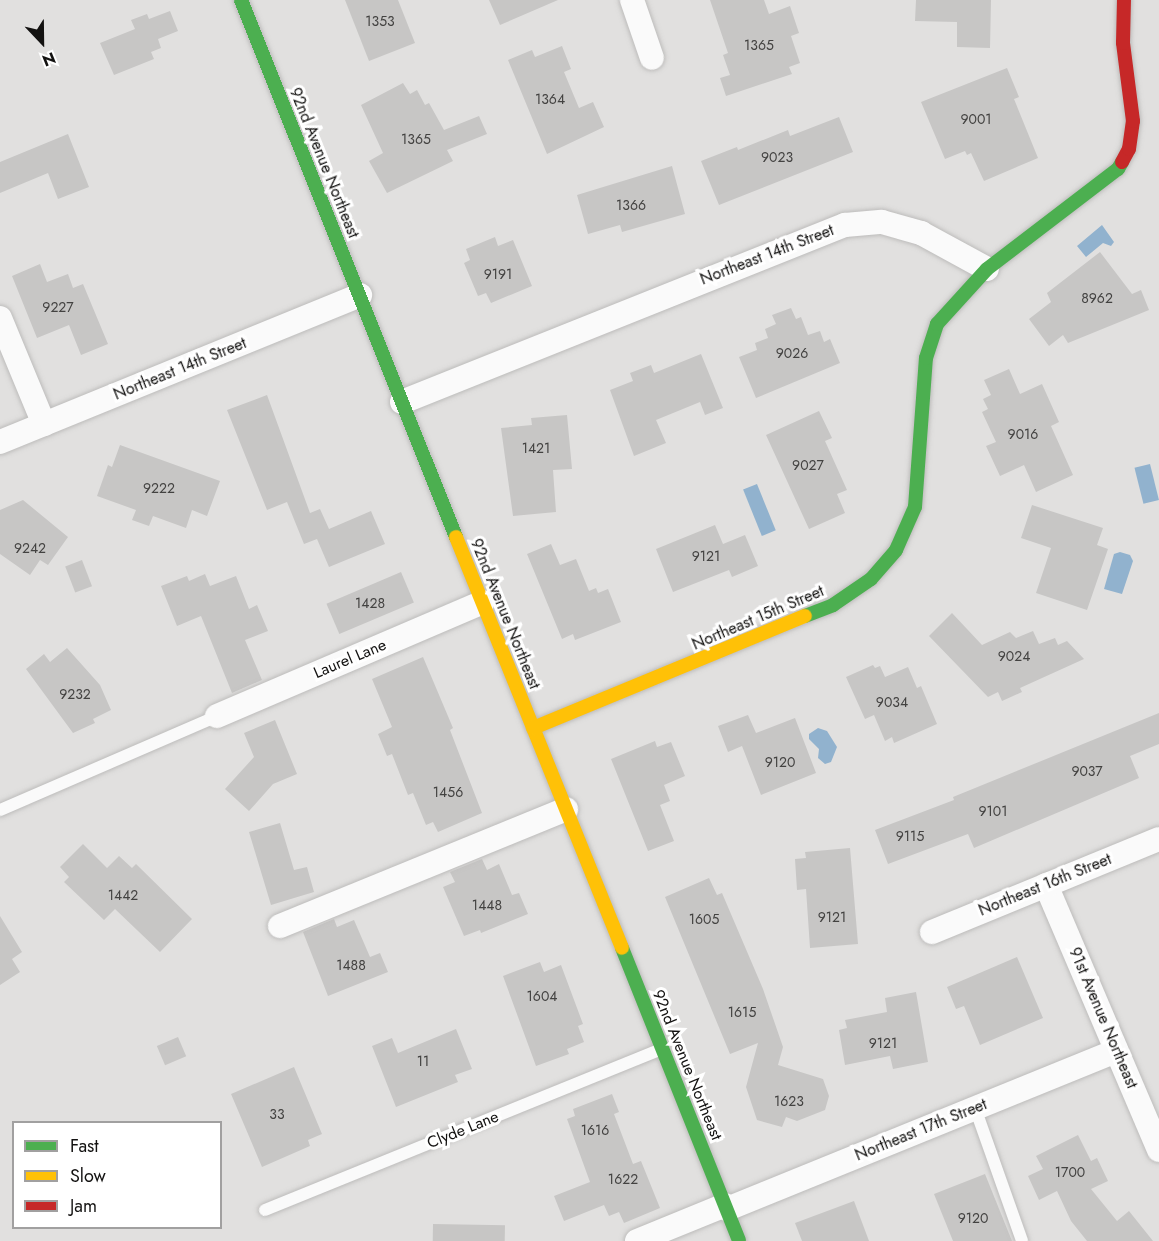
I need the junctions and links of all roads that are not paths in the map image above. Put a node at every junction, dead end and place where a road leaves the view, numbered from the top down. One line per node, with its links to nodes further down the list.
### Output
1 (241, 0): 6 (main road, 92nd Avenue Northeast)
2 (632, 0): 4 (street)
3 (1124, 0): 5 (main road)
4 (652, 58)
5 (987, 269): 8 (street, Northeast 14th Street); 13 (main road, Northeast 15th Street)
6 (360, 295): 8 (main road, 92nd Avenue Northeast); 9 (street, Northeast 14th Street)
7 (0, 318): 9 (street)
8 (402, 402): 11 (main road, 92nd Avenue Northeast)
9 (44, 424): 10 (street, Northeast 14th Street)
10 (0, 442)
11 (483, 602): 12 (street, Laurel Lane); 13 (main road, 92nd Avenue Northeast)
12 (217, 716): 15 (lane)
13 (533, 728): 14 (main road, 92nd Avenue Northeast)
14 (566, 809): 18 (street); 20 (main road, 92nd Avenue Northeast)
15 (0, 810)
16 (1159, 839): 17 (street, Northeast 16th Street)
17 (1046, 885): 19 (street, Northeast 16th Street); 21 (street, 91st Avenue Northeast)
18 (280, 926)
19 (932, 932)
20 (662, 1049): 24 (main road, 92nd Avenue Northeast); 25 (lane, Clyde Lane)
21 (1116, 1051): 22 (street, Northeast 17th Street); 23 (street, 91st Avenue Northeast)
22 (975, 1108): 24 (street, Northeast 17th Street); 28 (lane)
23 (1159, 1150)
24 (726, 1207): 26 (street, Northeast 17th Street); 27 (main road, 92nd Avenue Northeast)
25 (265, 1210)
26 (637, 1241)
27 (739, 1241)
28 (1023, 1241)

